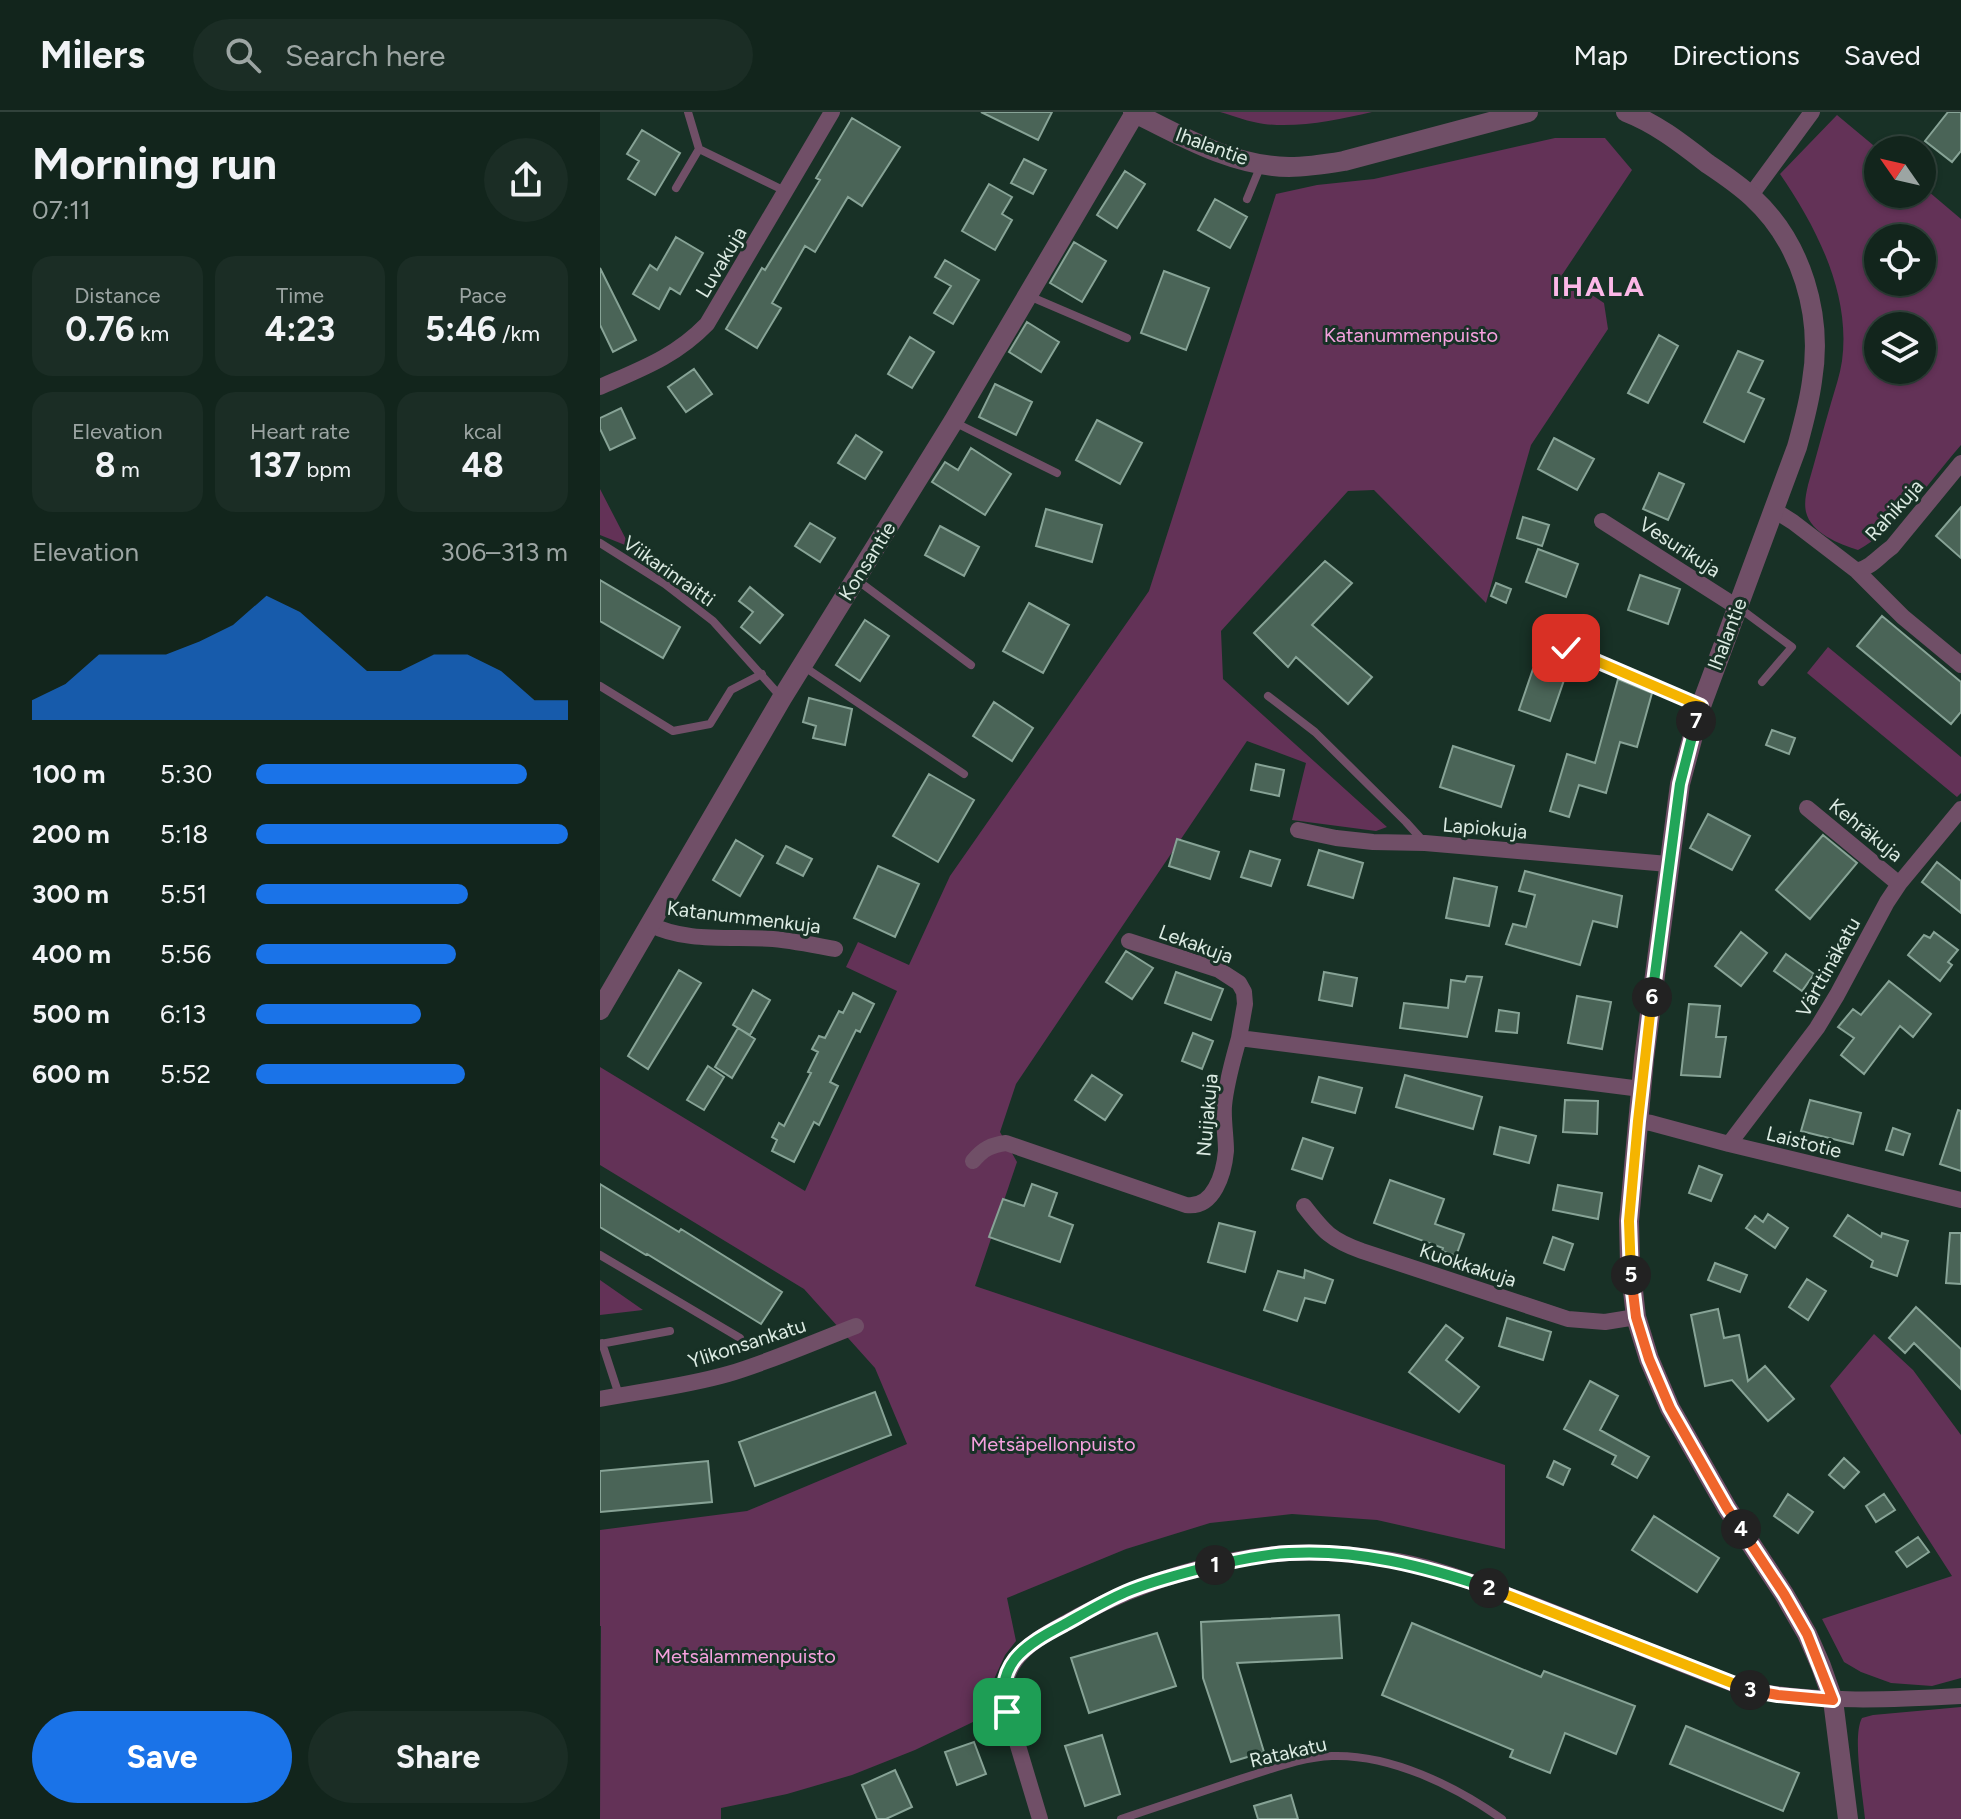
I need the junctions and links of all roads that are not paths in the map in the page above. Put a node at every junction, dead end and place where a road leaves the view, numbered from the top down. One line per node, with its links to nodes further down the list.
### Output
1 (688, 112): 7 (lane)
2 (832, 112): 10 (street, Luvakuja)
3 (1135, 112): 8 (street, Ihalantie); 13 (street, Konsantie)
4 (1528, 112): 8 (street, Ihalantie)
5 (1626, 112): 11 (street, Ihalantie)
6 (1812, 112): 11 (street)
7 (699, 149): 9 (lane); 10 (lane)
8 (1261, 164): 12 (lane)
9 (676, 188)
10 (786, 192): 15 (street, Luvakuja)
11 (1751, 195): 19 (street, Ihalantie)
12 (1247, 199)
13 (1029, 296): 14 (lane); 16 (street, Konsantie)
14 (1127, 338)
15 (600, 387)
16 (953, 422): 18 (lane); 23 (street, Konsantie)
17 (1961, 463): 22 (street, Rahikuja)
18 (1057, 473)
19 (1774, 510): 22 (street); 24 (street, Ihalantie)
20 (1602, 521): 24 (street, Vesurikuja)
21 (600, 543): 29 (lane, Viikarinraitti)
22 (1857, 571): 28 (street)
23 (857, 579): 26 (street, Konsantie); 27 (lane)
24 (1737, 607): 30 (lane); 34 (street, Ihalantie)
25 (1566, 648): 34 (lane)
26 (803, 665): 33 (street, Konsantie); 35 (lane)
27 (971, 665)
28 (1961, 665)
29 (762, 674): 31 (lane); 33 (lane, Viikarinraitti)
30 (1762, 682)
31 (600, 686)
32 (1268, 696): 39 (lane)
33 (782, 698): 42 (street, Konsantie)
34 (1701, 706): 40 (street, Ihalantie)
35 (964, 774)
36 (1807, 808): 41 (street, Kehräkuja)
37 (1961, 809): 41 (street, Värttinäkatu)
38 (1298, 830): 39 (street, Lapiokuja)
39 (1425, 843): 40 (street, Lapiokuja)
40 (1668, 864): 47 (street, Ihalantie)
41 (1899, 884): 49 (street, Värttinäkatu)
42 (650, 924): 44 (street, Katanummenkuja); 45 (street, Konsantie)
43 (1129, 941): 46 (street, Lekakuja)
44 (835, 949)
45 (600, 1010)
46 (1239, 1038): 47 (street); 50 (street, Nuijakuja)
47 (1641, 1089): 48 (street, Ihalantie)
48 (1638, 1121): 49 (street, Laistotie); 54 (street, Ihalantie)
49 (1729, 1144): 51 (street, Laistotie)
50 (973, 1161)
51 (1961, 1200)
52 (1304, 1206): 54 (street, Kuokkakuja)
53 (600, 1255): 57 (lane)
54 (1636, 1317): 62 (street, Ihalantie)
55 (856, 1326): 59 (street, Ylikonsankatu)
56 (670, 1331): 58 (lane)
57 (740, 1338)
58 (601, 1343): 59 (lane)
59 (619, 1395): 60 (street, Ylikonsankatu)
60 (600, 1399)
61 (1961, 1696): 62 (street)
62 (1833, 1700): 63 (street); 66 (street, Ihalantie)
63 (1040, 1819)
64 (1121, 1819): 65 (lane, Ratakatu)
65 (1502, 1819)
66 (1848, 1819)

